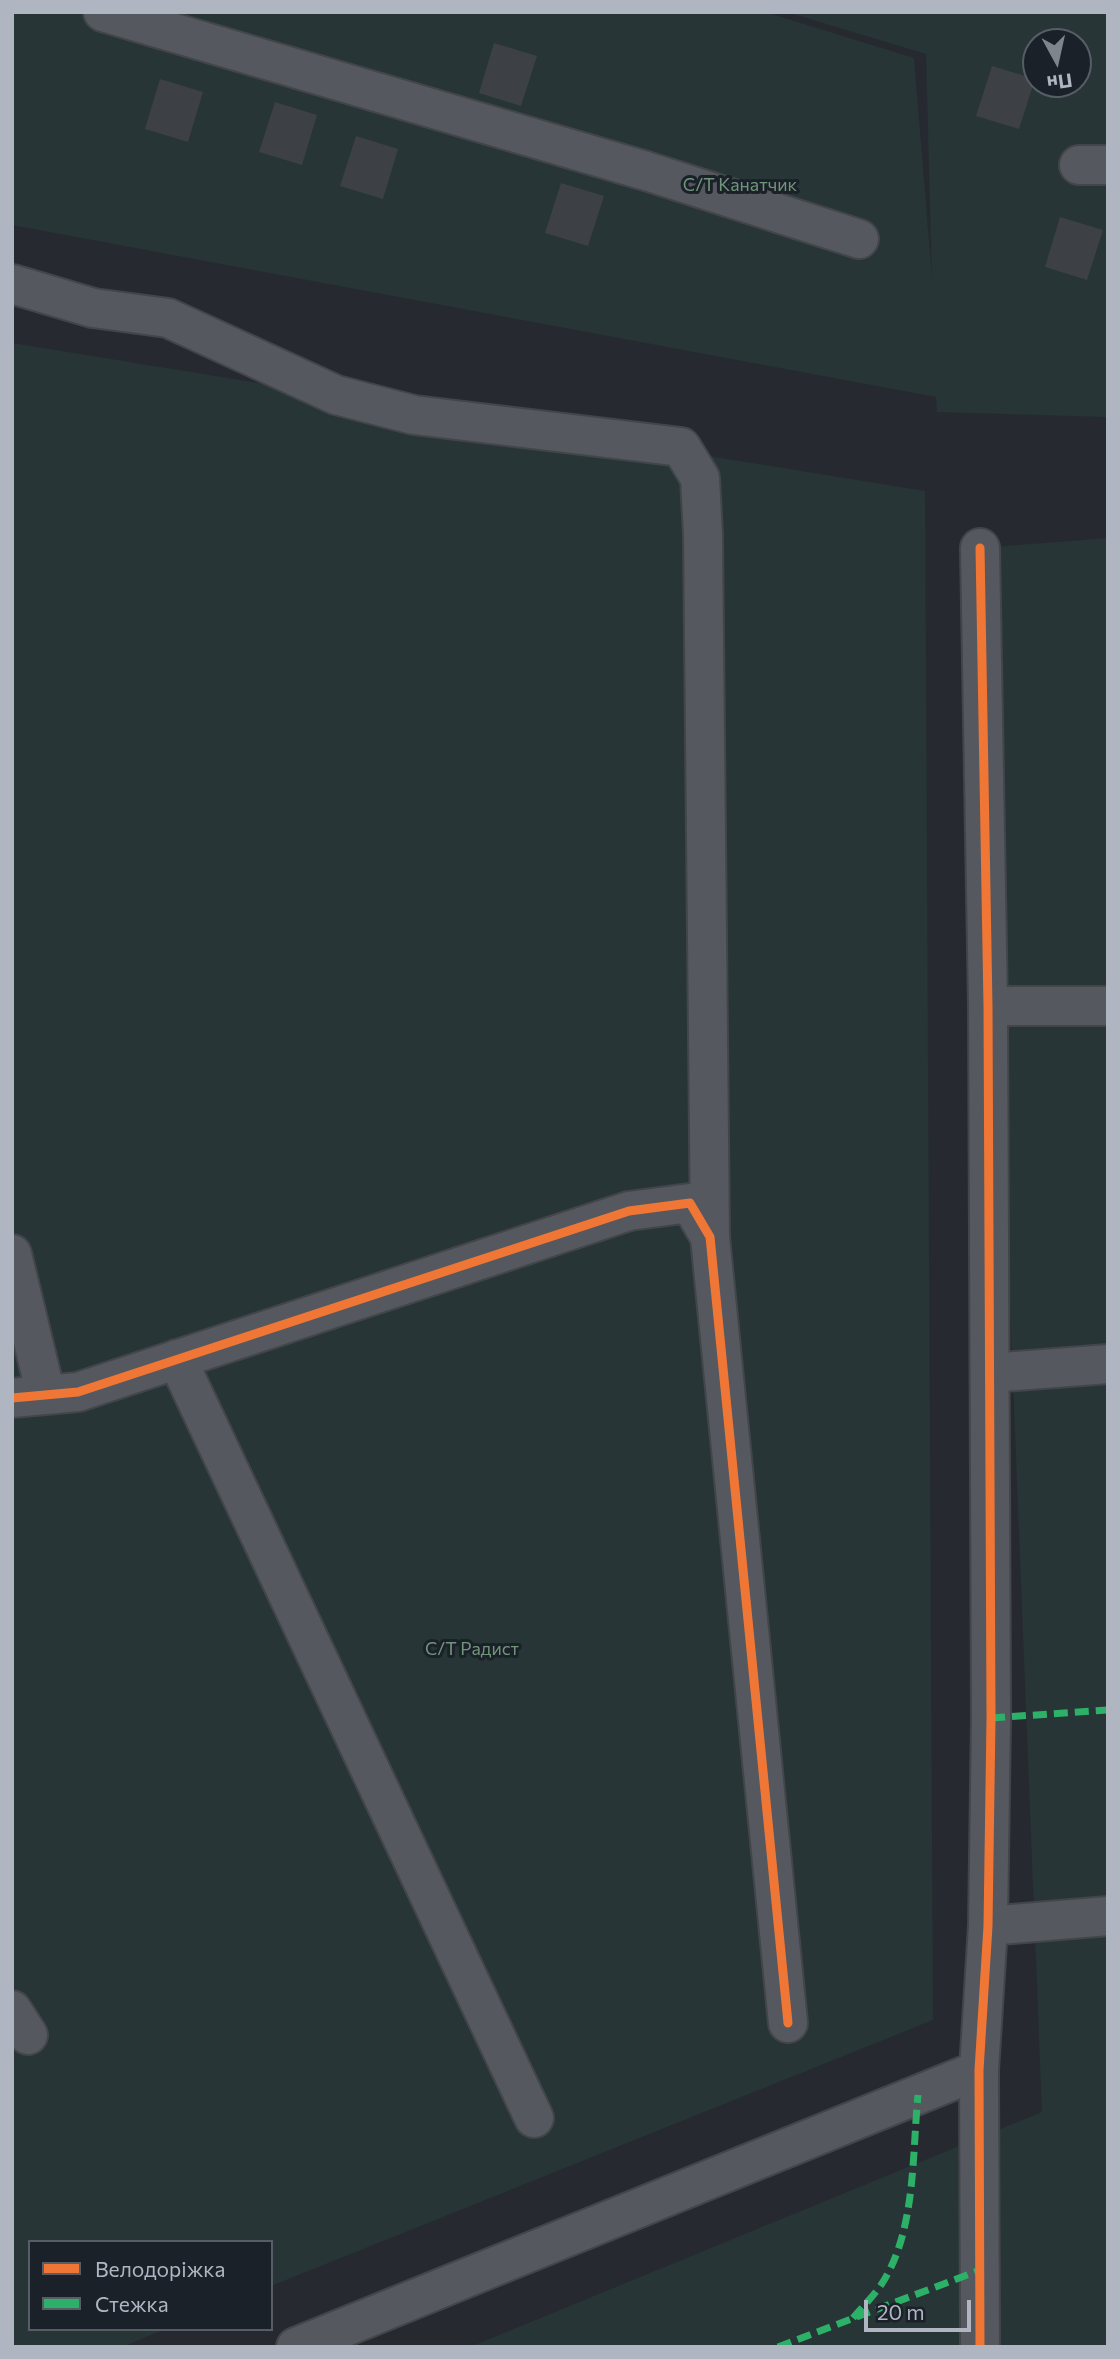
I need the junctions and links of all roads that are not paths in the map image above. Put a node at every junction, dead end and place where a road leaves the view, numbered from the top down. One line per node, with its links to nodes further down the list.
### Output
1 (103, 12): 2 (street)
2 (859, 239)
3 (12, 284): 7 (street)
4 (980, 548): 5 (street)
5 (988, 1006): 6 (street); 11 (street)
6 (1108, 1006)
7 (710, 1237): 9 (street); 15 (street)
8 (12, 1254): 12 (street)
9 (177, 1359): 12 (street); 17 (street)
10 (1108, 1364): 11 (street)
11 (990, 1373): 14 (street)
12 (29, 1396)
13 (1108, 1916): 14 (street)
14 (989, 1926): 16 (street)
15 (788, 2023)
16 (979, 2070): 18 (street); 19 (street)
17 (534, 2118)
18 (296, 2347)
19 (980, 2347)

